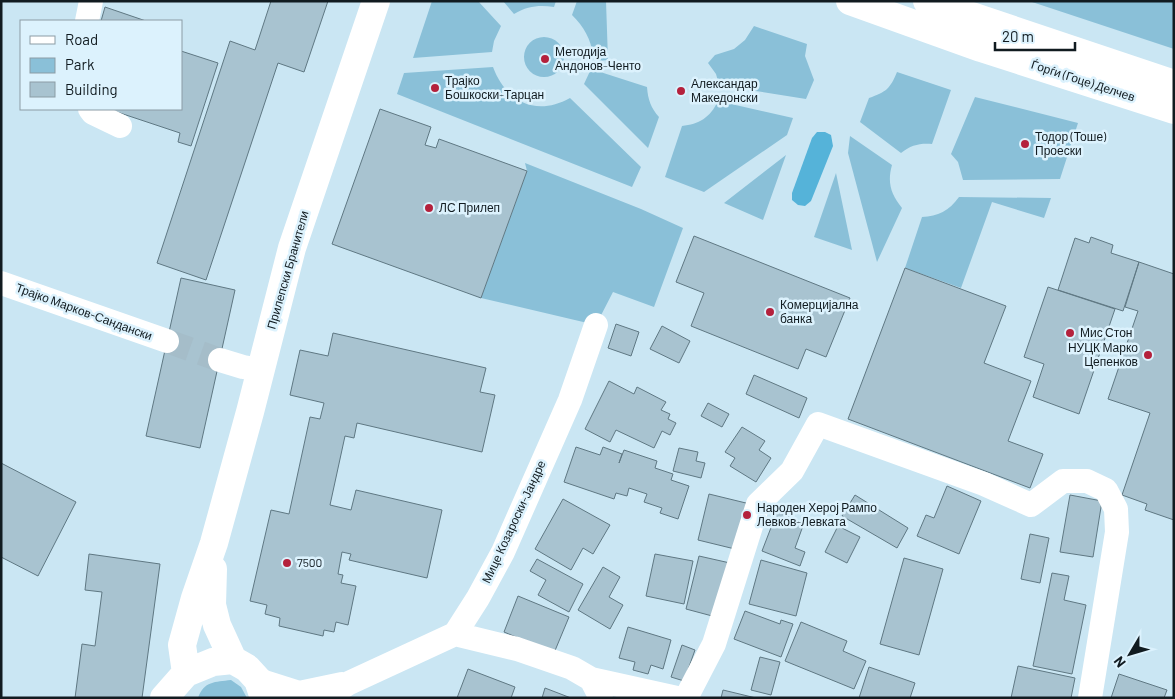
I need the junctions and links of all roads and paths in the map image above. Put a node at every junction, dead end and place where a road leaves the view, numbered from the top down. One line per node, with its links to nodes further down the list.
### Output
1 (92, 1): 5 (street)
2 (376, 1): 14 (street, Прилепски Бранители)
3 (850, 1): 8 (street, Ѓорѓи (Гоце) Делчев)
4 (927, 1): 6 (street, Ѓорѓи (Гоце) Делчев)
5 (87, 20)
6 (1174, 84)
7 (91, 110): 9 (street)
8 (1174, 110)
9 (120, 126)
10 (1, 283): 12 (street, Трајко Марков-Сандански)
11 (596, 325): 16 (street, Мице Козароски-Јандре)
12 (167, 341)
13 (220, 360): 14 (street)
14 (261, 370): 15 (street, Прилепски Бранители)
15 (214, 543): 17 (street, Прилепски Бранители); 18 (street, Прилепски Бранители)
16 (455, 634): 19 (street); 20 (street)
17 (233, 660): 18 (street); 21 (street)
18 (186, 673): 22 (street)
19 (349, 683): 21 (street); 23 (street)
20 (596, 688): 24 (street)
21 (261, 689)
22 (164, 698)
23 (326, 698)
24 (677, 698)
25 (686, 698): 26 (street)
26 (1090, 698)

